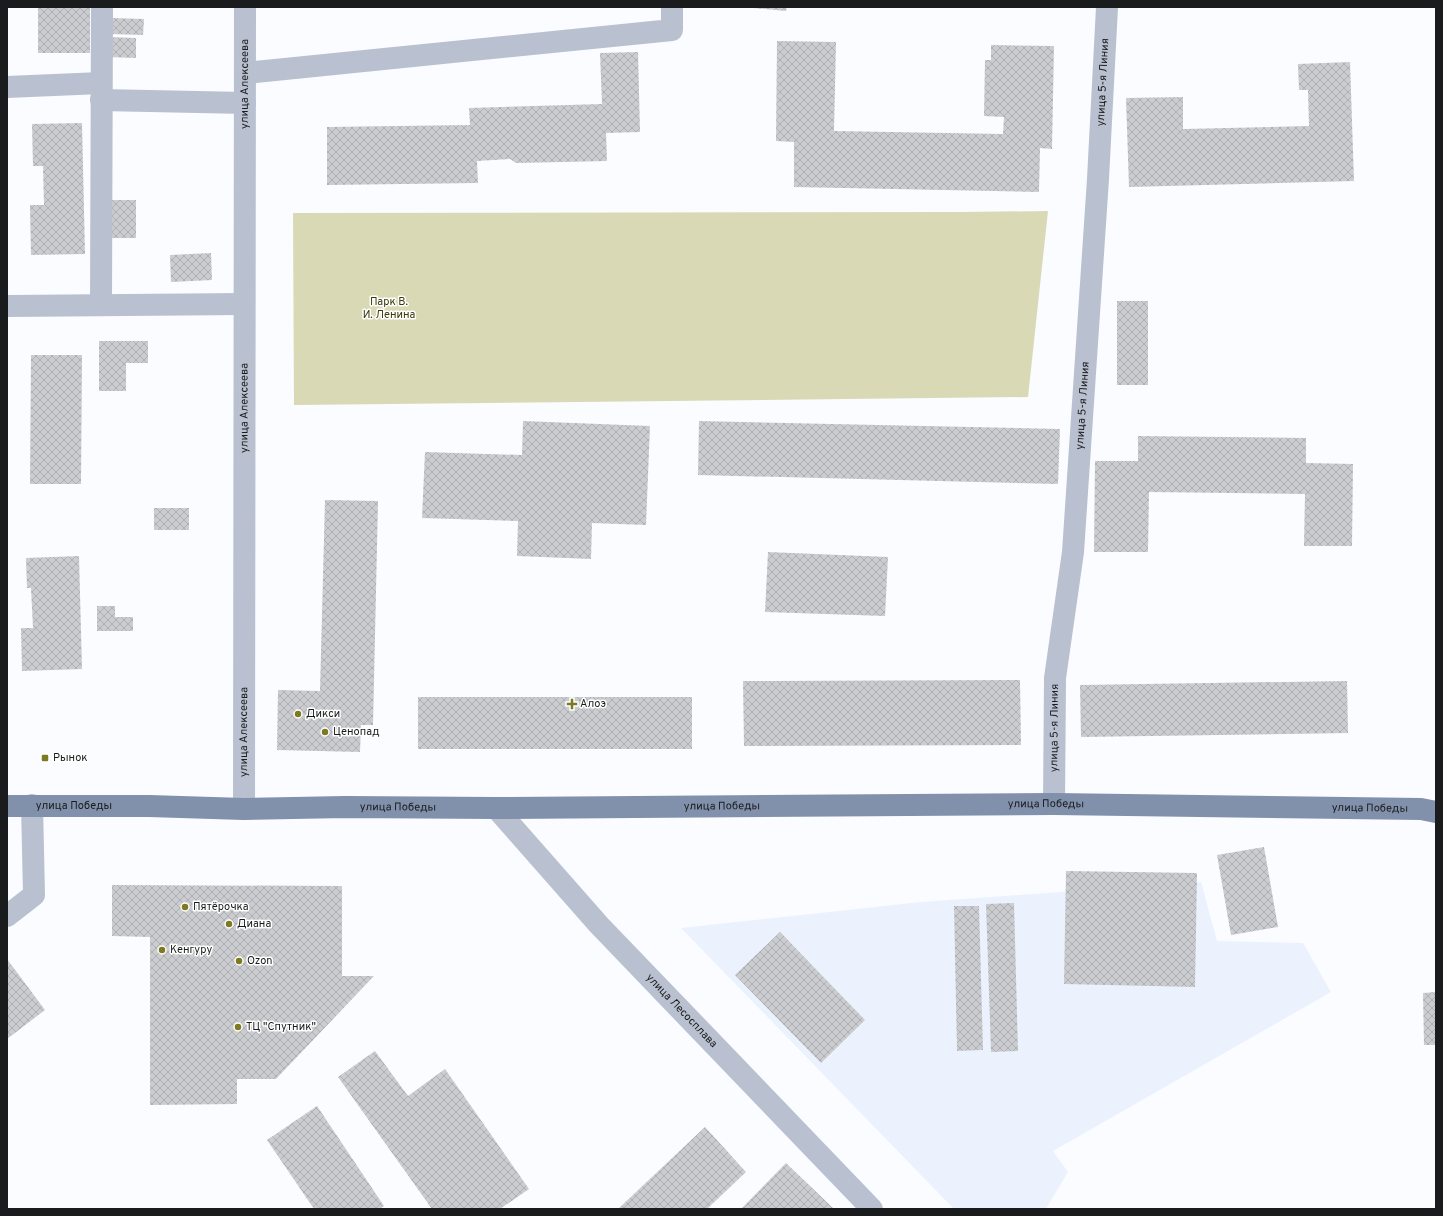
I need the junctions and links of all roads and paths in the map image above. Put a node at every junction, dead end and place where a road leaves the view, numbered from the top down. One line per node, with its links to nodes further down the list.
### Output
1 (102, 7): 7 (street)
2 (245, 7): 5 (street, улица Алексеева)
3 (672, 7): 5 (street)
4 (1107, 7): 12 (street, улица 5-я Линия)
5 (245, 72): 8 (street, улица Алексеева)
6 (7, 87): 7 (street)
7 (101, 92): 8 (street); 9 (street)
8 (244, 103): 10 (street, улица Алексеева)
9 (101, 304): 10 (street); 11 (street)
10 (244, 304): 15 (street, улица Алексеева)
11 (7, 306)
12 (1054, 804): 16 (main road, улица Победы); 17 (main road, улица Победы)
13 (32, 805): 14 (main road, улица Победы); 15 (main road, улица Победы); 18 (street)
14 (7, 806)
15 (244, 808): 16 (main road, улица Победы)
16 (496, 808): 19 (street, улица Лесосплава)
17 (1436, 812)
18 (7, 916)
19 (872, 1209)

